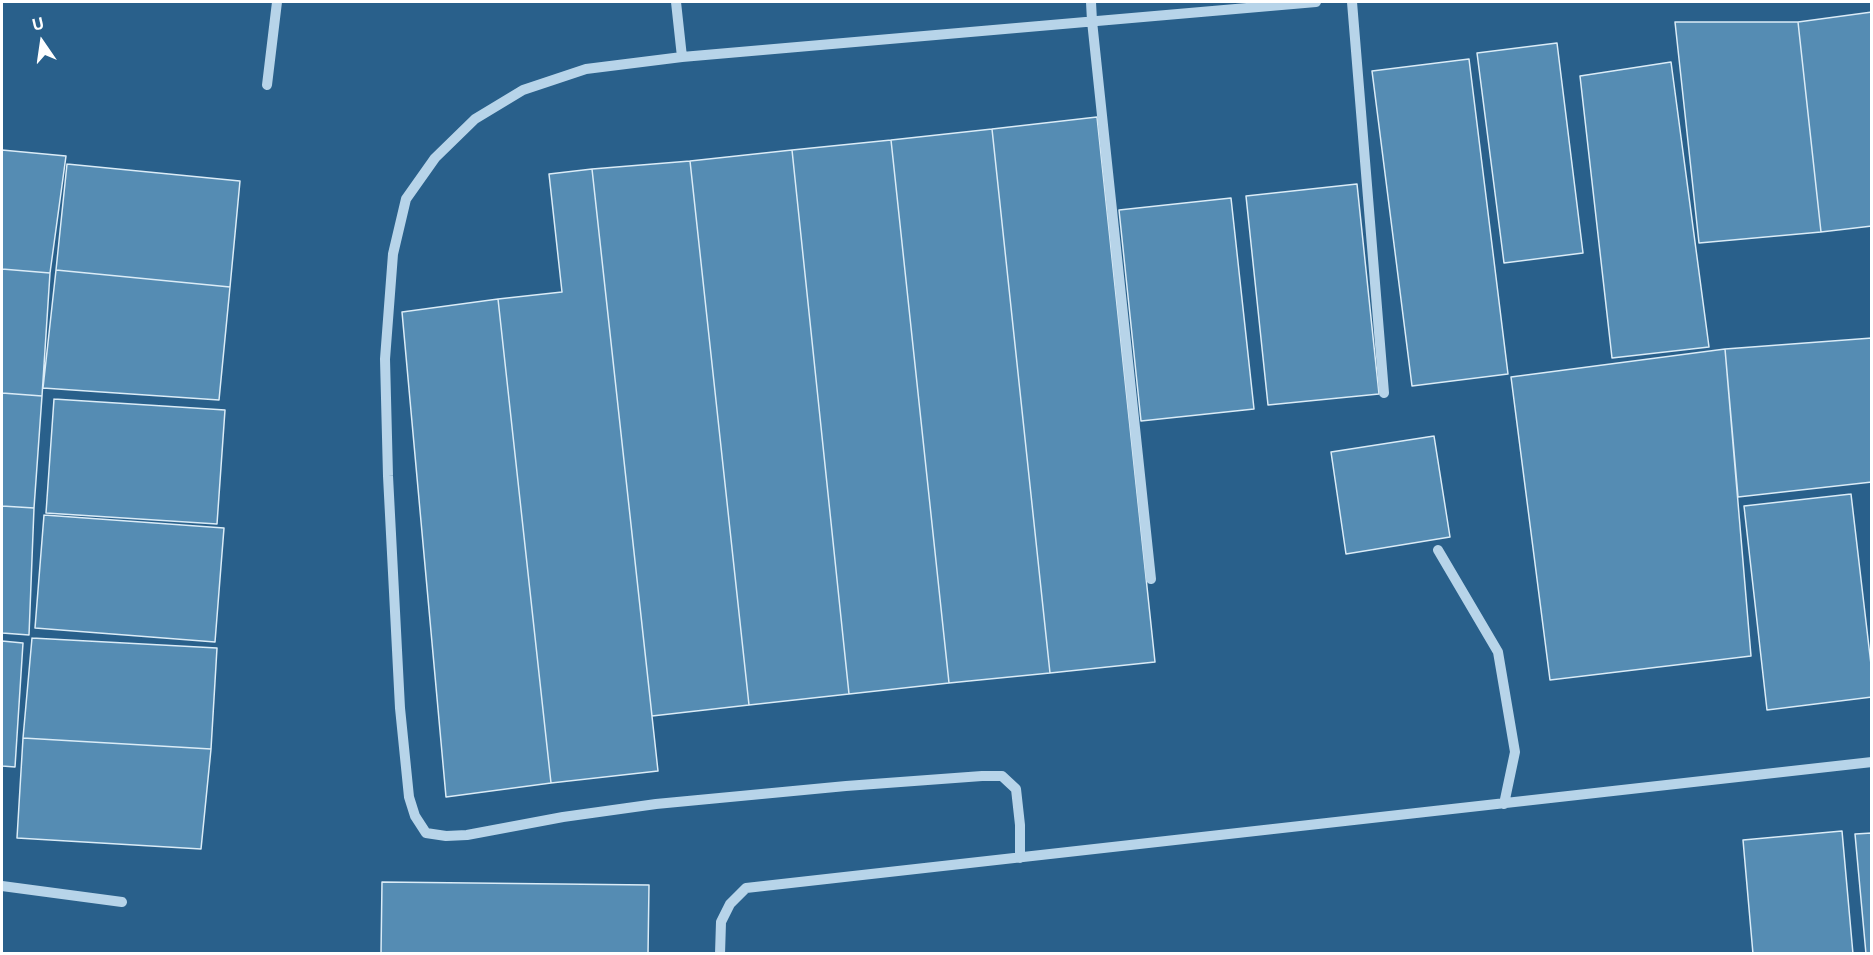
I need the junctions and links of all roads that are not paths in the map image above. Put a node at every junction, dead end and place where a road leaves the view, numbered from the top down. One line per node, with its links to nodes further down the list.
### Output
1 (277, 2): 8 (lane)
2 (676, 2): 7 (lane)
3 (1091, 2): 6 (lane)
4 (1316, 2): 6 (lane)
5 (1352, 2): 9 (lane)
6 (1092, 21): 7 (lane); 11 (lane)
7 (682, 57): 14 (lane)
8 (267, 85)
9 (1384, 393)
10 (1438, 550): 13 (lane)
11 (1151, 579)
12 (1872, 762): 13 (lane)
13 (1504, 804): 14 (lane)
14 (1020, 858): 17 (lane)
15 (2, 886): 16 (lane)
16 (122, 902)
17 (720, 954)

